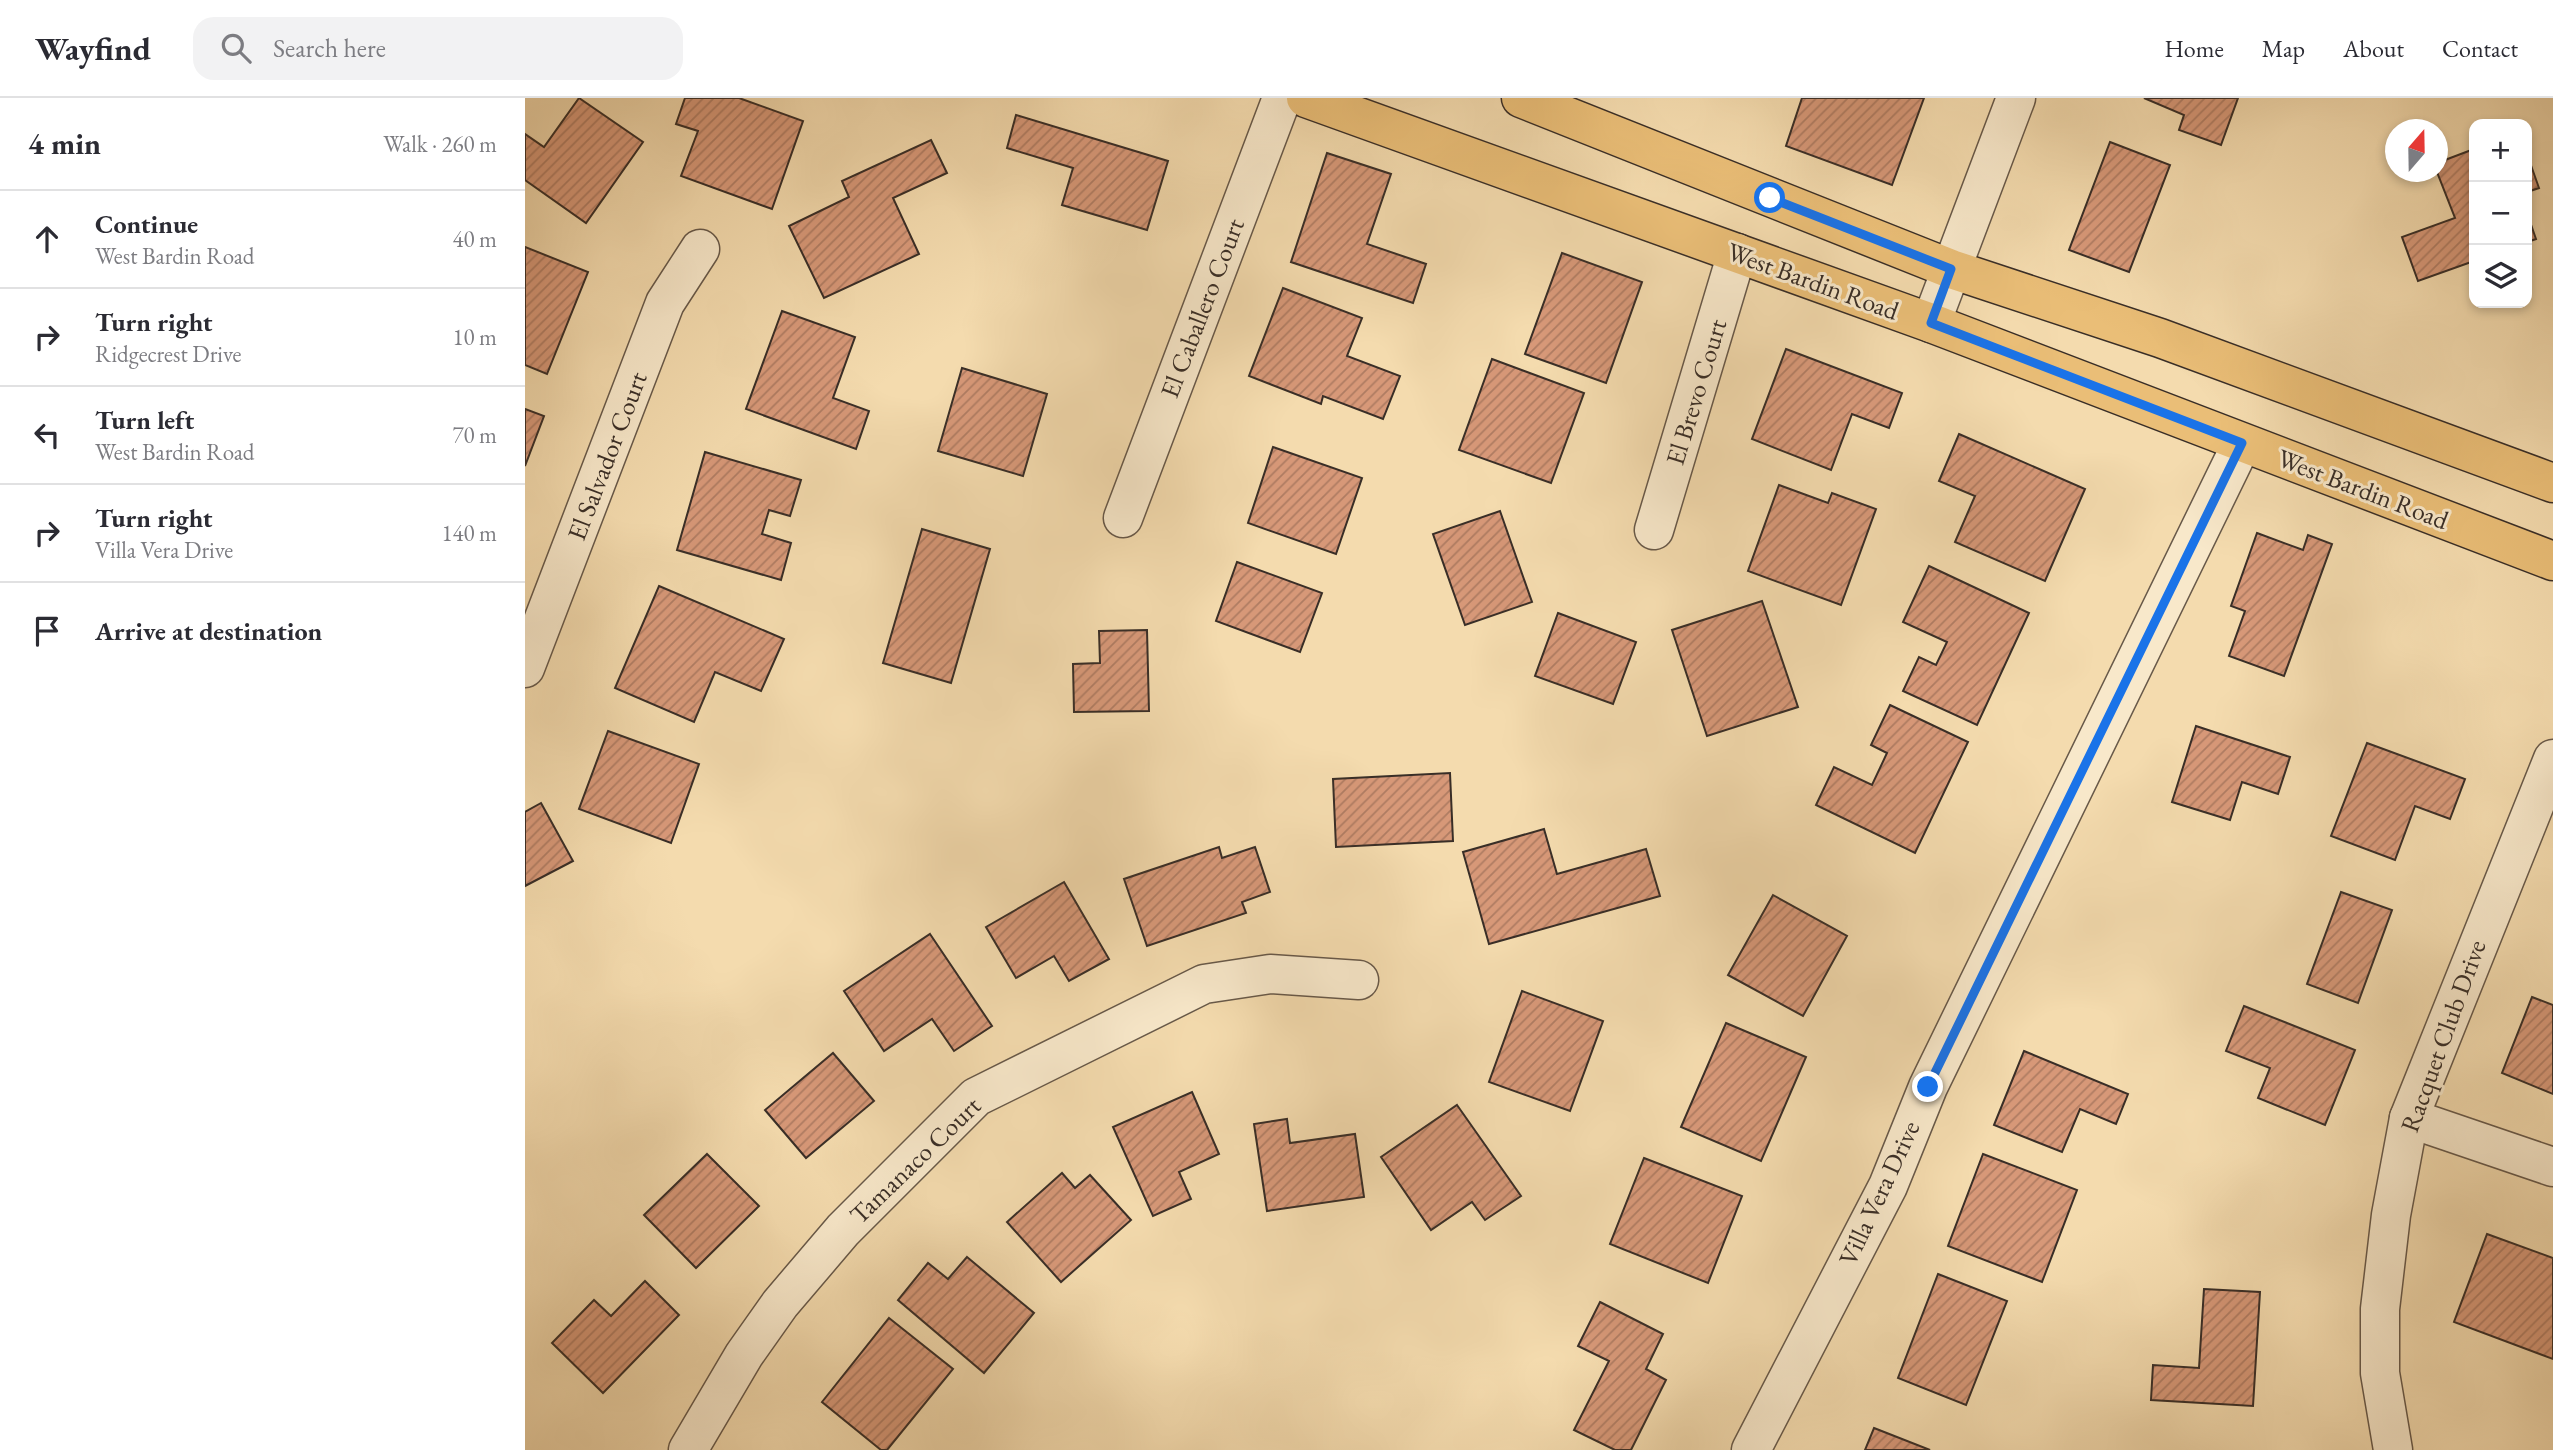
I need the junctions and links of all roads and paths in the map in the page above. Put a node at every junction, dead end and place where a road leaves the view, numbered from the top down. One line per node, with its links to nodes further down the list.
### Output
1 (1282, 98): 11 (street, El Caballero Court)
2 (1305, 98): 6 (main road, West Bardin Road)
3 (1521, 98): 7 (main road)
4 (2016, 98): 7 (street)
5 (700, 249): 14 (street, El Salvador Court)
6 (1737, 253): 8 (main road, West Bardin Road); 12 (street, El Brevo Court)
7 (1951, 269): 8 (street); 10 (main road)
8 (1931, 323): 9 (main road, West Bardin Road)
9 (2242, 443): 13 (main road, West Bardin Road); 20 (street, Villa Vera Drive)
10 (2553, 483)
11 (1123, 518)
12 (1654, 530)
13 (2553, 561)
14 (525, 668)
15 (2553, 759): 17 (street, Racquet Club Drive)
16 (1359, 980): 19 (street, Tamanaco Court)
17 (2409, 1118): 18 (street); 21 (street, Racquet Club Drive)
18 (2553, 1167)
19 (688, 1450)
20 (1751, 1450)
21 (2393, 1450)

